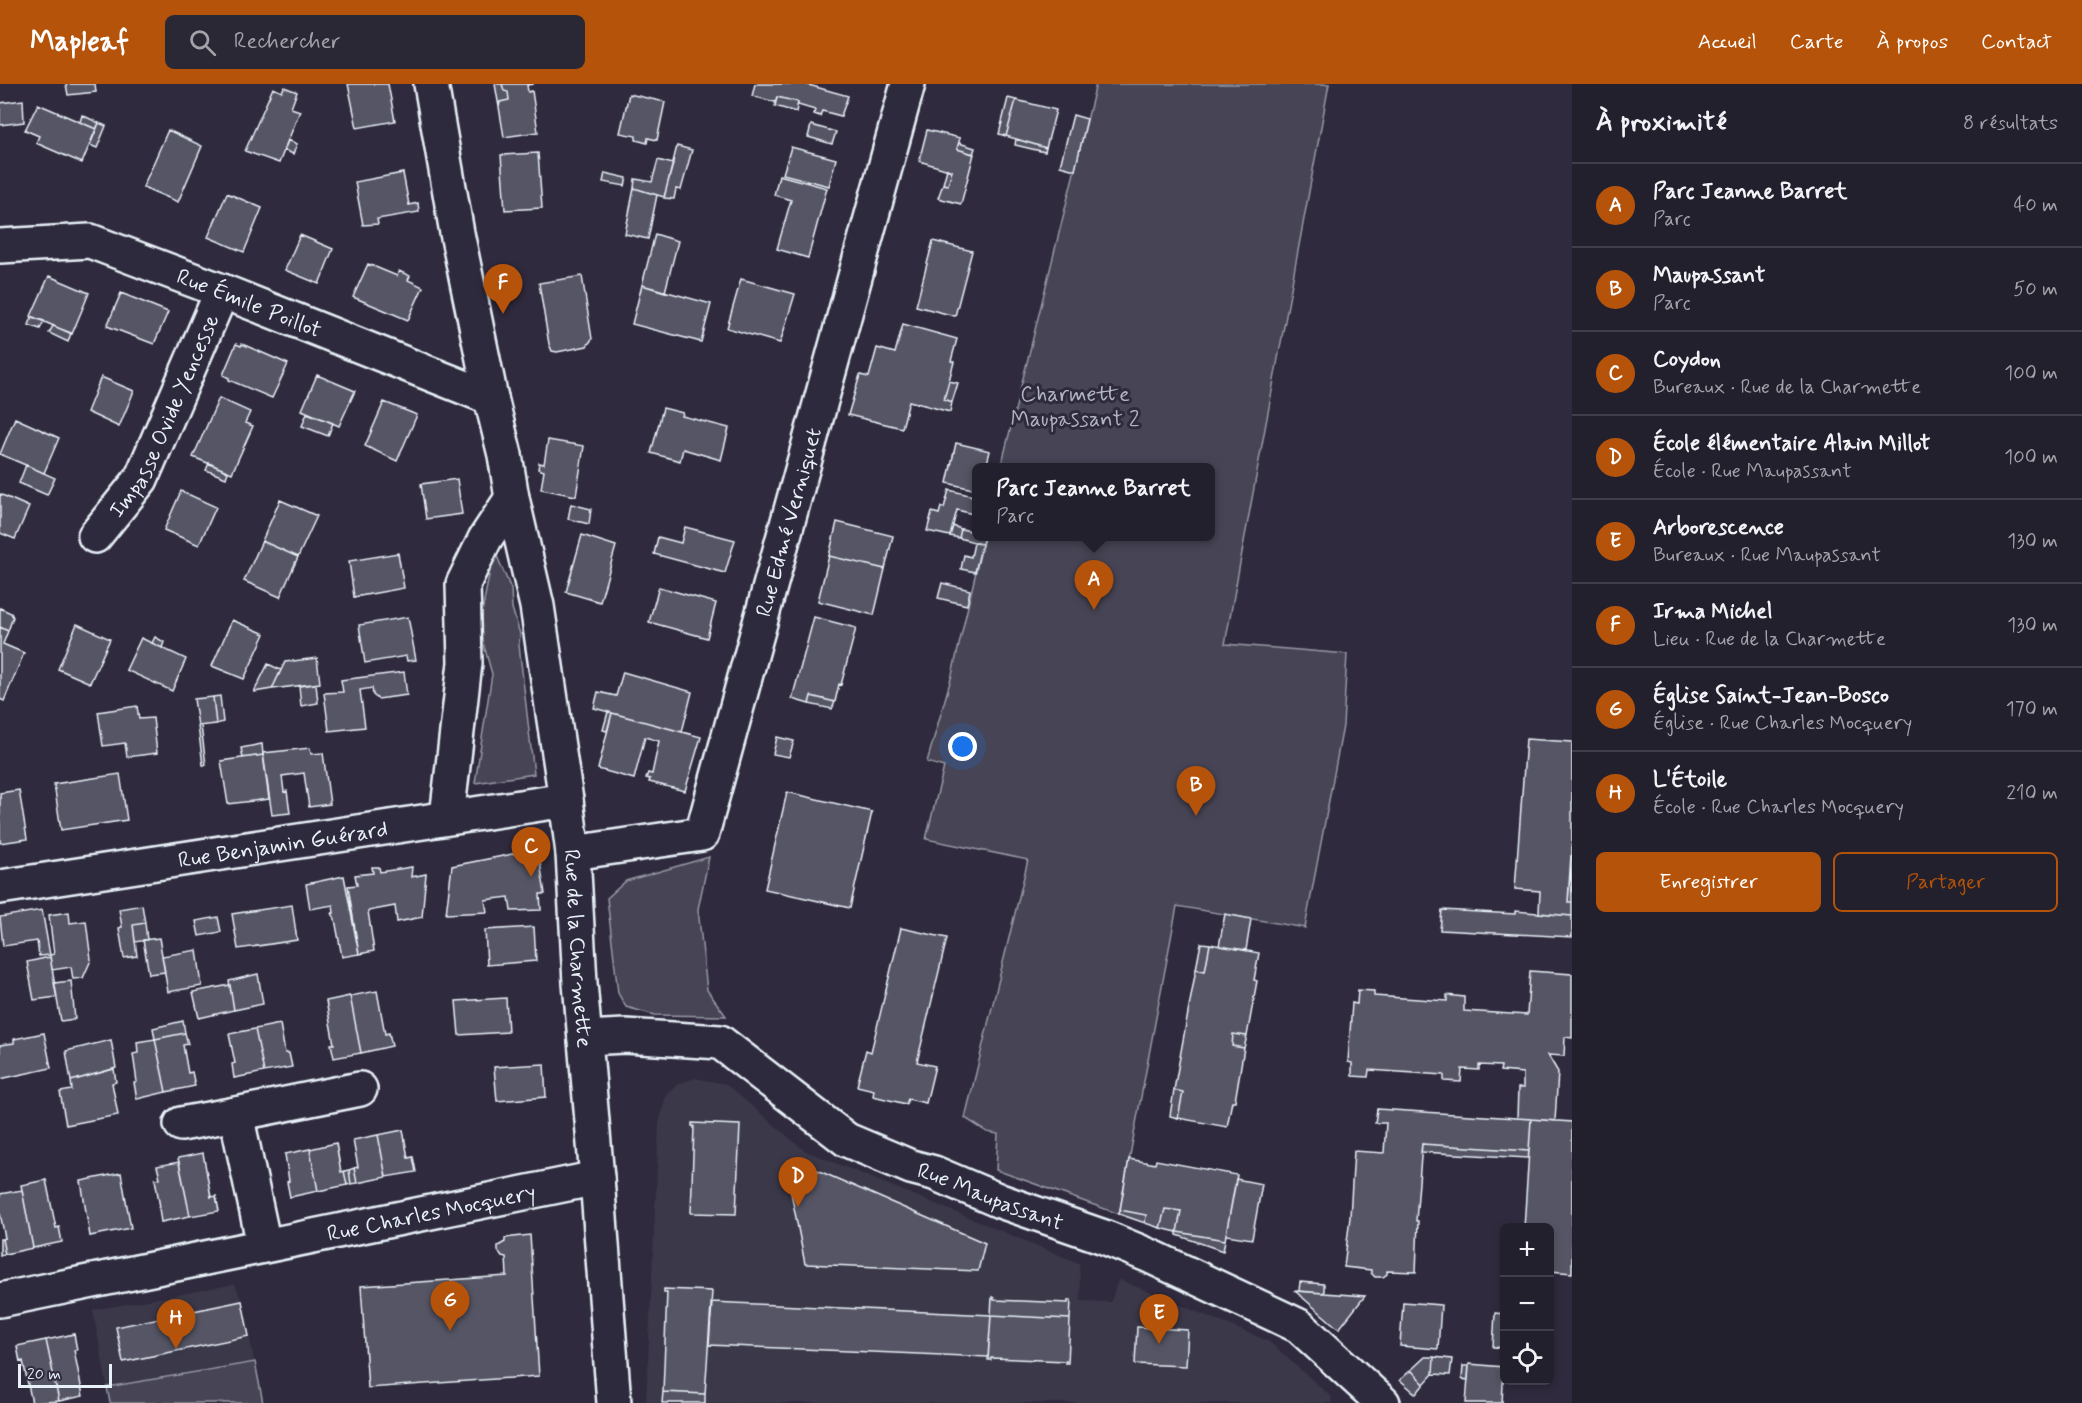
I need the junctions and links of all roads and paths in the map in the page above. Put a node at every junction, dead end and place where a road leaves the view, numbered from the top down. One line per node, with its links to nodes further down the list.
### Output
1 (431, 84): 5 (street, Rue de la Charmette)
2 (908, 84): 10 (street, Rue Edmé Verniquet)
3 (0, 246): 4 (street, Rue Émile Poillot)
4 (222, 291): 5 (street, Rue Émile Poillot); 7 (street, Impasse Ovide Yencesse)
5 (491, 398): 6 (street, Rue de la Charmette)
6 (512, 498): 8 (street, Rue de la Charmette); 9 (street)
7 (95, 536)
8 (566, 800): 9 (street, Rue Benjamin Guérard); 10 (street, Rue de la Charmette)
9 (447, 817): 11 (street, Rue Benjamin Guérard)
10 (573, 853): 12 (street, Rue de la Charmette)
11 (0, 887)
12 (585, 1038): 16 (street, Rue de la Charmette); 20 (street, Rue Maupassant)
13 (360, 1089): 14 (street)
14 (236, 1114): 15 (street); 17 (street)
15 (180, 1124)
16 (597, 1178): 17 (street, Rue Charles Mocquery); 19 (street, Rue de la Charmette)
17 (264, 1245): 18 (street, Rue Charles Mocquery)
18 (0, 1300)
19 (614, 1403)
20 (1383, 1403)

